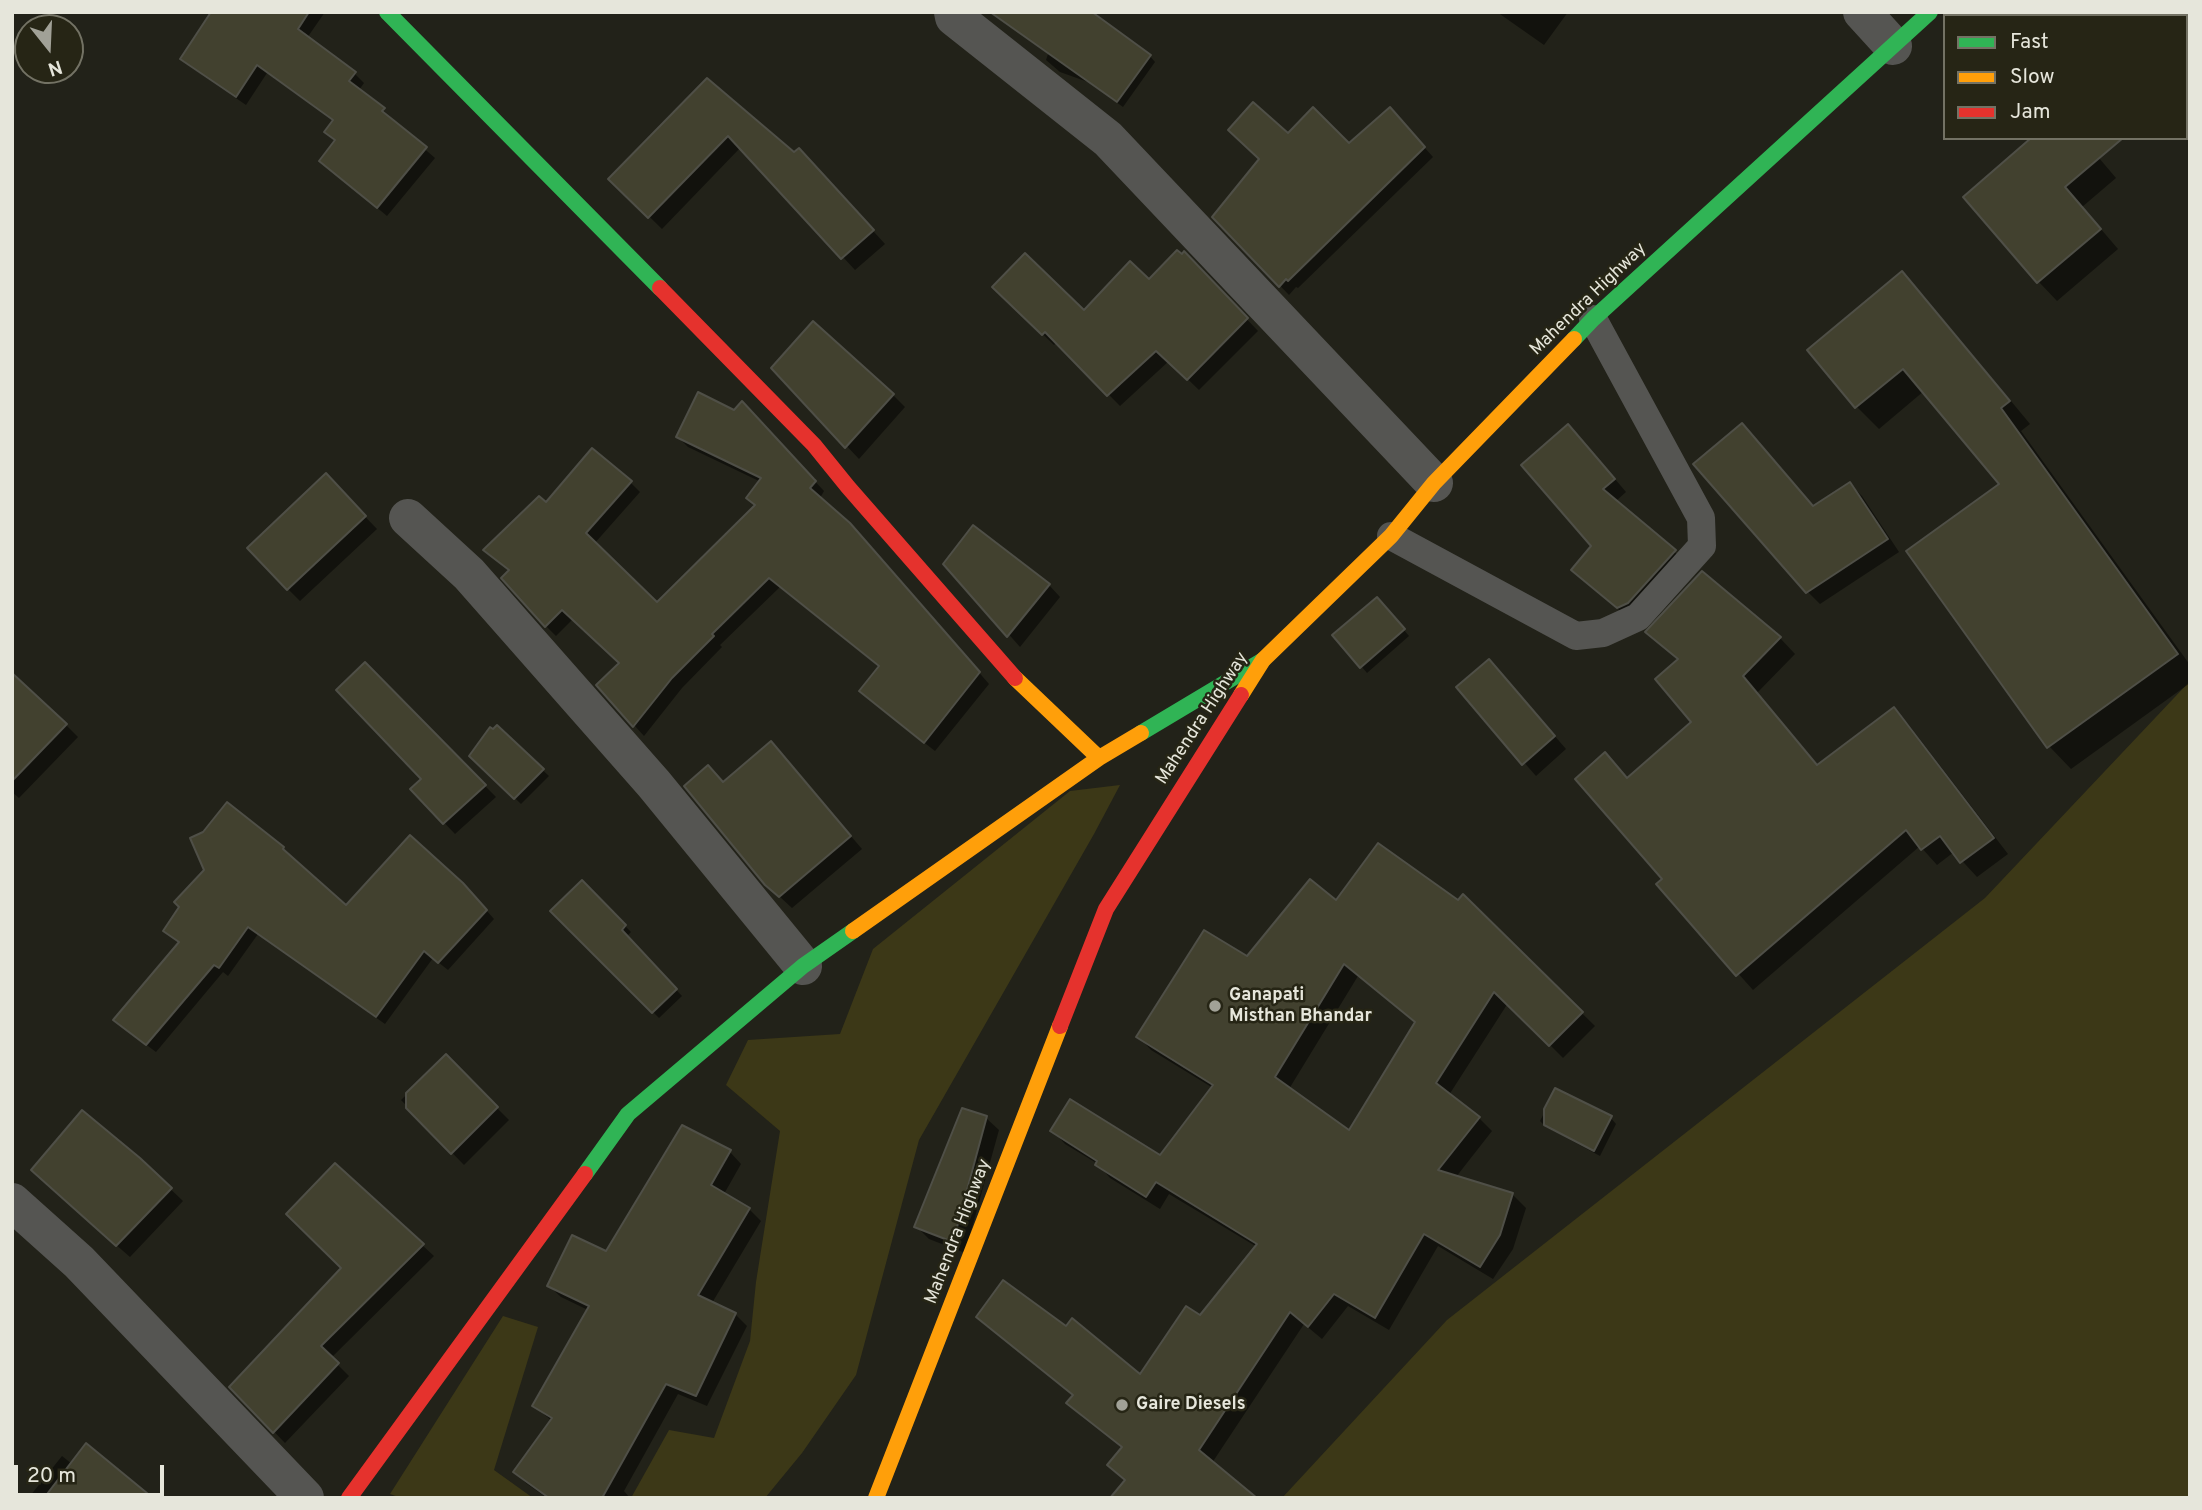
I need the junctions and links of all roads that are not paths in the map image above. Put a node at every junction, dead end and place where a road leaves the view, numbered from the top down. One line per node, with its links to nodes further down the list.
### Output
1 (387, 12): 11 (main road)
2 (953, 12): 7 (street)
3 (1862, 12): 5 (street)
4 (1930, 12): 5 (main road, Mahendra Highway)
5 (1893, 46): 6 (main road, Mahendra Highway)
6 (1593, 319): 7 (main road, Mahendra Highway); 9 (lane)
7 (1434, 483): 9 (main road, Mahendra Highway)
8 (408, 518): 12 (street)
9 (1391, 536): 10 (main road, Mahendra Highway)
10 (1263, 660): 11 (main road); 16 (main road, Mahendra Highway)
11 (1098, 758): 12 (main road)
12 (803, 966): 15 (main road)
13 (12, 1202): 14 (street)
14 (305, 1498)
15 (349, 1498)
16 (876, 1498)

